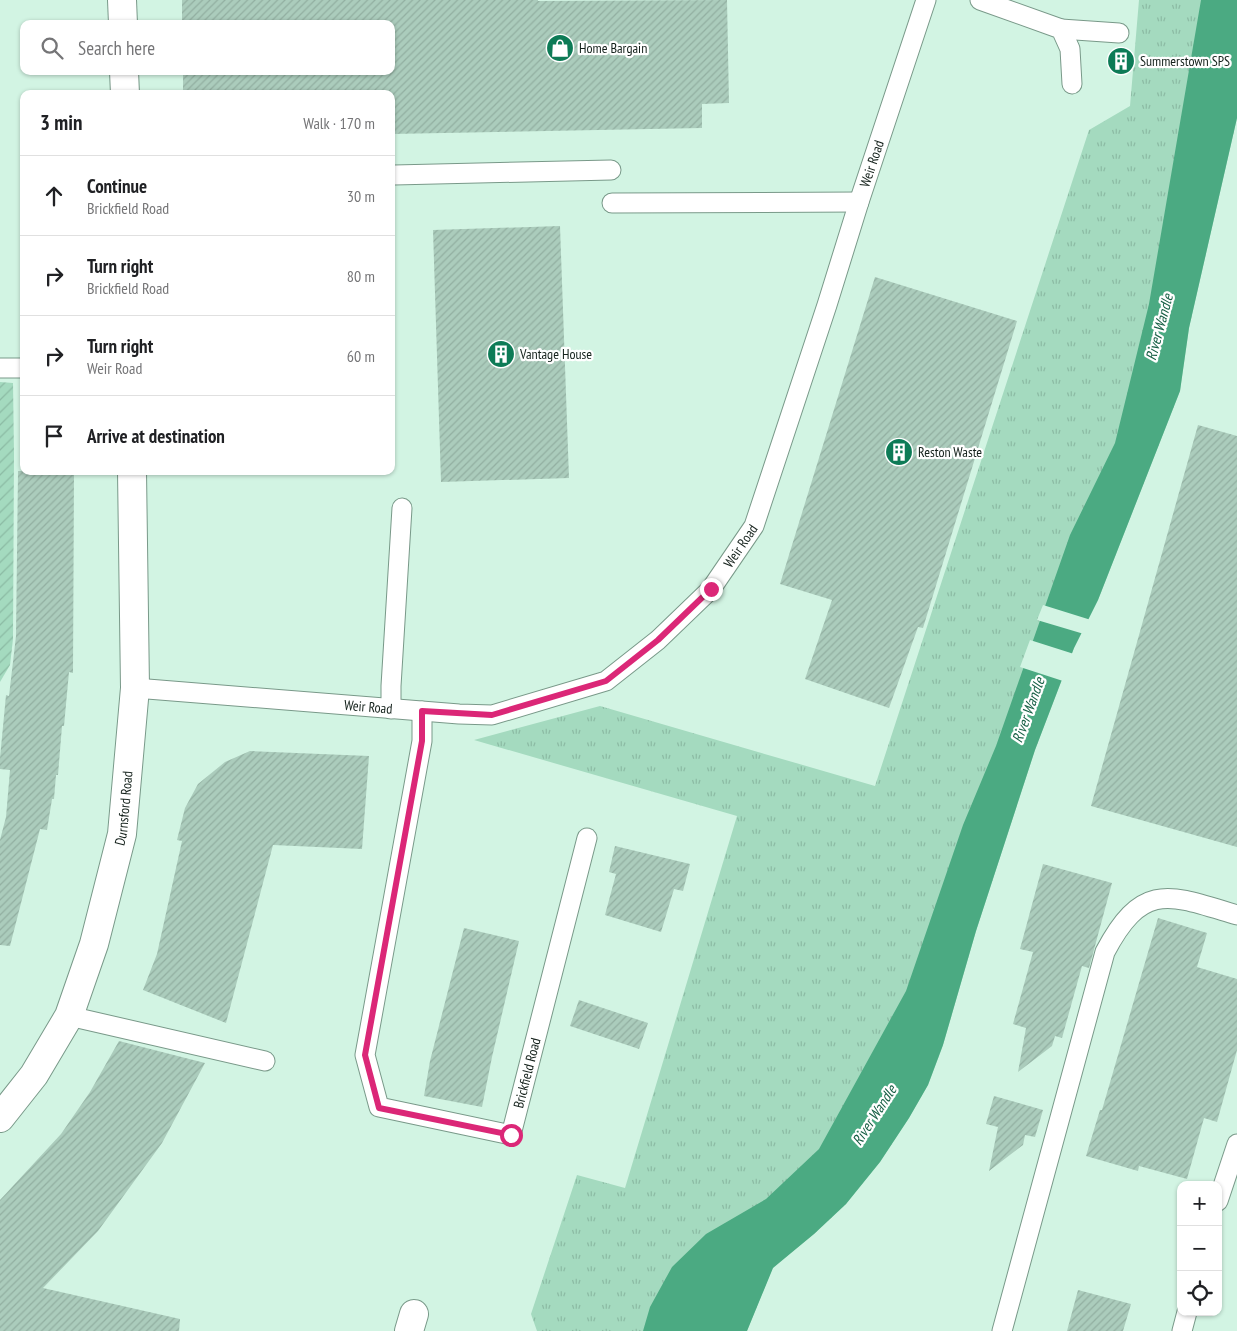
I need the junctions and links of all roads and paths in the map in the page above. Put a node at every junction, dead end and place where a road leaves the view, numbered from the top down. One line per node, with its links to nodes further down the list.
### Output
1 (122, 0): 4 (main road)
2 (926, 0): 12 (lane, Weir Road)
3 (980, 0): 5 (lane)
4 (123, 20)
5 (1062, 29): 6 (lane); 8 (lane)
6 (1119, 33)
7 (124, 75): 9 (main road)
8 (1072, 84)
9 (124, 90)
10 (611, 170): 11 (lane)
11 (395, 175)
12 (859, 202): 13 (lane); 20 (lane, Weir Road)
13 (612, 203)
14 (0, 368): 15 (lane)
15 (20, 368)
16 (132, 475): 18 (main road, Durnsford Road)
17 (402, 508): 19 (lane)
18 (135, 688): 19 (lane, Weir Road); 23 (main road, Durnsford Road)
19 (391, 709): 20 (lane, Weir Road)
20 (422, 711): 21 (lane, Brickfield Road)
21 (587, 838)
22 (1237, 915): 29 (lane)
23 (69, 1016): 24 (lane); 25 (main road, Durnsford Road)
24 (265, 1061)
25 (0, 1118)
26 (1237, 1144): 27 (lane)
27 (1222, 1189)
28 (1186, 1316): 30 (lane)
29 (1002, 1331)
30 (1182, 1331)

